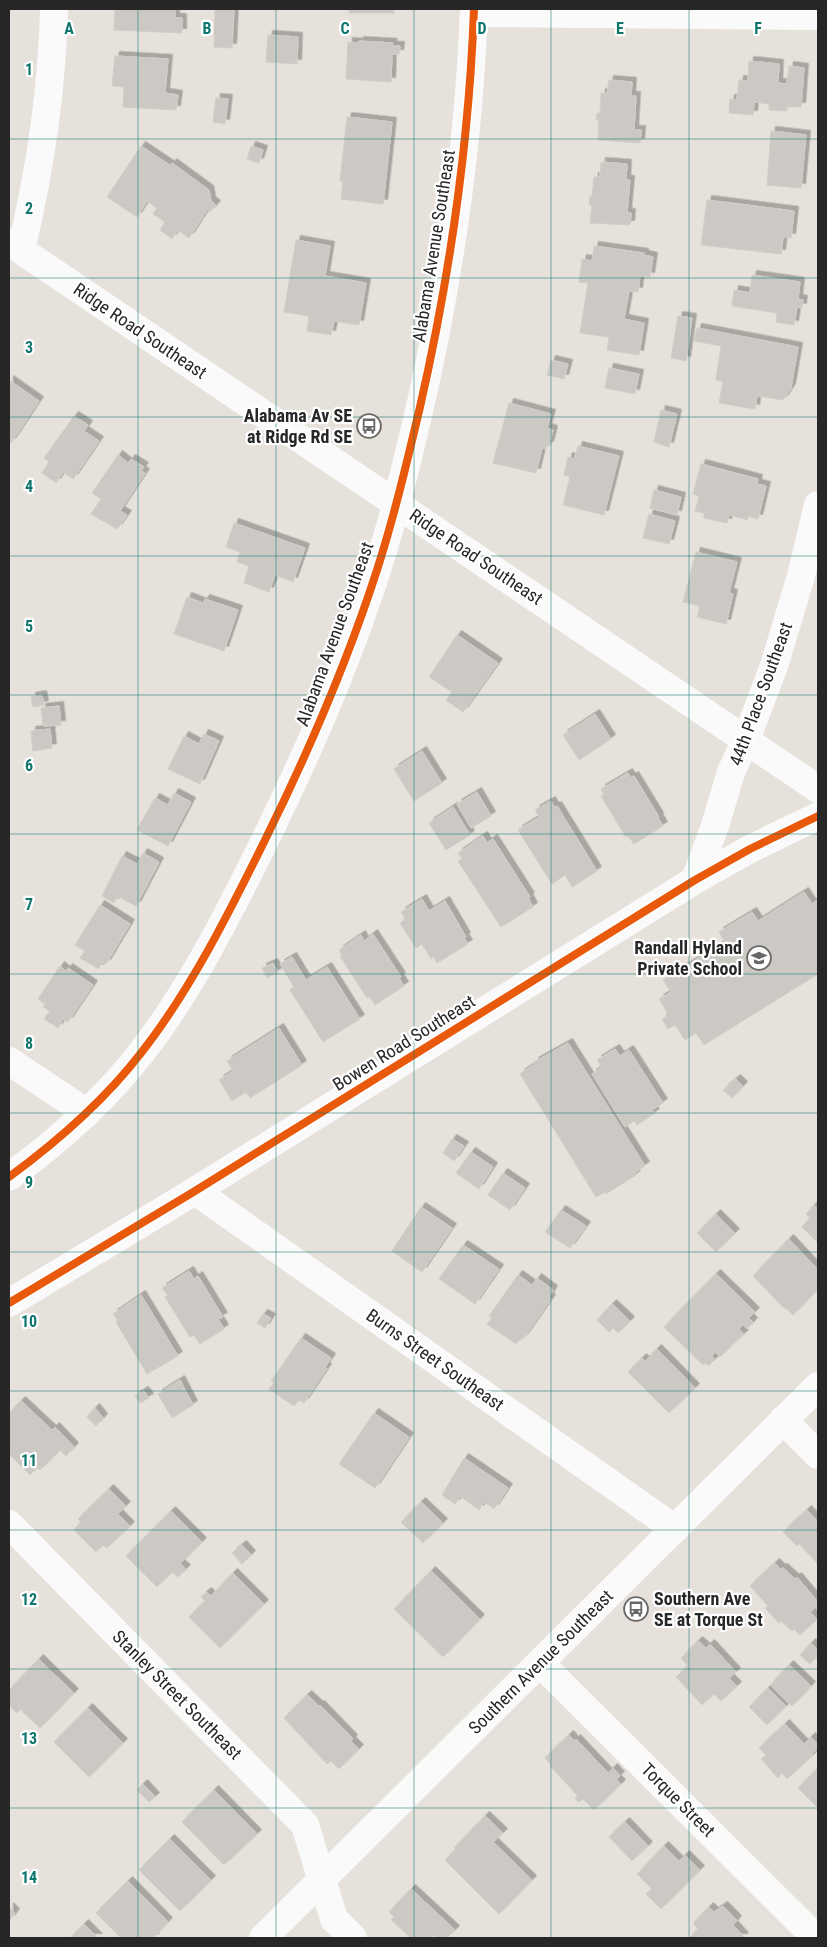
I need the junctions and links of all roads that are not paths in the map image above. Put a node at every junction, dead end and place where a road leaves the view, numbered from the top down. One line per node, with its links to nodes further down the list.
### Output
1 (54, 9): 4 (street)
2 (474, 11): 3 (street); 5 (street, Alabama Avenue Southeast)
3 (818, 16)
4 (15, 246): 5 (street, Ridge Road Southeast)
5 (396, 504): 7 (street, Ridge Road Southeast); 12 (street, Alabama Avenue Southeast)
6 (818, 505): 7 (street, 44th Place Southeast)
7 (746, 740): 8 (street, Ridge Road Southeast); 10 (street, 44th Place Southeast)
8 (818, 789)
9 (818, 816): 10 (street, Bowen Road Southeast)
10 (695, 880): 14 (street, Bowen Road Southeast)
11 (9, 1061): 12 (street)
12 (87, 1113): 13 (street, Alabama Avenue Southeast)
13 (9, 1176)
14 (196, 1190): 15 (street, Bowen Road Southeast); 20 (street, Burns Street Southeast)
15 (9, 1303)
16 (818, 1386): 17 (street, Southern Avenue Southeast)
17 (783, 1420): 18 (street); 20 (street, Southern Avenue Southeast)
18 (818, 1455)
19 (9, 1524): 22 (street, Stanley Street Southeast)
20 (674, 1528): 21 (street, Southern Avenue Southeast)
21 (540, 1663): 22 (street, Southern Avenue Southeast); 25 (street, Torque Street)
22 (323, 1879): 23 (street, Southern Avenue Southeast); 24 (street, Stanley Street Southeast)
23 (263, 1938)
24 (353, 1938)
25 (816, 1938)

